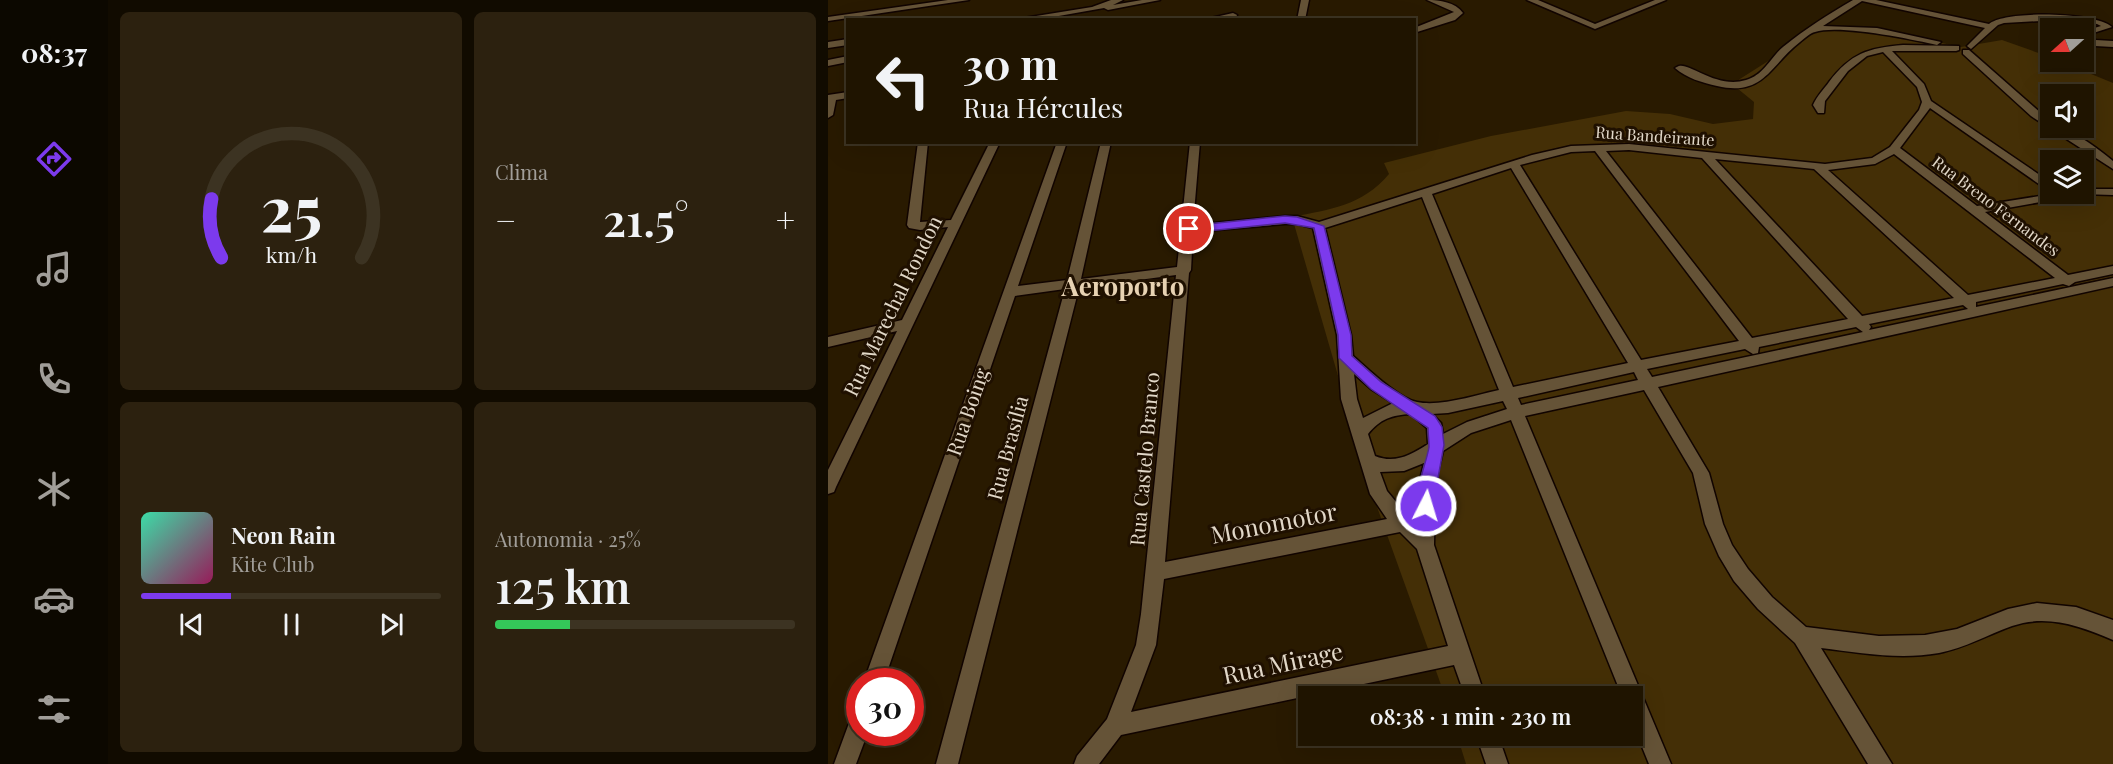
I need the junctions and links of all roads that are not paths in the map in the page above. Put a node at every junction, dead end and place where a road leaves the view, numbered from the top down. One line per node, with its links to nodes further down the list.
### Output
1 (909, 0): 15 (street)
2 (965, 0): 15 (street)
3 (1156, 0): 12 (street)
4 (1305, 0): 19 (street)
5 (1431, 0): 25 (street)
6 (1531, 0): 11 (street)
7 (1556, 0): 11 (street)
8 (1662, 0): 11 (street)
9 (1859, 0): 24 (street)
10 (1864, 0): 23 (street)
11 (1543, 5)
12 (1124, 6): 13 (street)
13 (1078, 11): 16 (street); 17 (street)
14 (1233, 14): 18 (street)
15 (839, 17): 20 (street)
16 (1029, 18)
17 (1067, 18)
18 (1215, 18)
19 (1300, 18)
20 (828, 19)
21 (2040, 20): 23 (street)
22 (2094, 20): 26 (street)
23 (1990, 27): 32 (street)
24 (1812, 29): 31 (street); 36 (street)
25 (1416, 30)
26 (2094, 31)
27 (846, 42): 30 (street)
28 (2094, 43): 29 (street)
29 (2113, 44)
30 (828, 45)
31 (1955, 46): 32 (street); 33 (street)
32 (1968, 49): 40 (street); 43 (street)
33 (1886, 50): 39 (street); 41 (street)
34 (846, 59): 35 (street)
35 (828, 63)
36 (1680, 68)
37 (846, 94): 38 (street)
38 (830, 97): 42 (street)
39 (1927, 102): 52 (street, Rua Bandeirante); 58 (street)
40 (2040, 108)
41 (1821, 111)
42 (828, 115)
43 (2040, 118)
44 (2072, 138): 57 (street)
45 (2082, 138): 54 (street)
46 (922, 144): 64 (street)
47 (994, 144): 64 (street, Rua Marechal Rondon)
48 (1061, 144): 73 (street, Rua Boing)
49 (1106, 144): 71 (street, Rua Brasília)
50 (1196, 144): 66 (street, Rua Castelo Branco)
51 (1597, 147): 53 (street, Rua Bandeirante); 55 (street, Rua Bandeirante); 80 (street)
52 (1894, 149): 56 (street, Rua Bandeirante); 63 (street, Rua Breno Fernandes)
53 (1705, 155): 56 (street, Rua Bandeirante); 76 (street)
54 (2113, 157)
55 (1514, 164): 61 (street, Rua Bandeirante); 83 (street)
56 (1817, 166): 74 (street)
57 (2113, 166)
58 (2040, 180)
59 (2094, 192): 60 (street)
60 (2113, 192)
61 (1426, 193): 65 (street, Rua Bandeirante); 85 (street)
62 (2040, 198): 63 (street)
63 (1976, 210): 69 (street, Rua Breno Fernandes)
64 (956, 223): 77 (street, Rua Marechal Rondon)
65 (1319, 226): 66 (street, Rua Bandeirante); 81 (street)
66 (1189, 229): 67 (street, Rua Castelo Branco)
67 (1185, 270): 71 (street); 95 (street, Rua Castelo Branco)
68 (2113, 270): 69 (street)
69 (2065, 279): 72 (street, Rua Breno Fernandes); 74 (street)
70 (2113, 282): 72 (street)
71 (1072, 284): 73 (street); 105 (street, Rua Brasília)
72 (2078, 289): 75 (street)
73 (1009, 292): 99 (street, Rua Boing)
74 (1965, 300): 75 (street); 76 (street)
75 (1978, 311): 78 (street)
76 (1859, 321): 78 (street); 80 (street)
77 (905, 324): 79 (street); 91 (street, Rua Marechal Rondon)
78 (1871, 334): 82 (street)
79 (828, 342)
80 (1748, 344): 82 (street); 83 (street)
81 (1346, 358): 86 (street); 88 (street)
82 (1760, 358): 84 (street)
83 (1638, 366): 84 (street); 85 (street)
84 (1647, 382): 87 (street); 97 (street)
85 (1509, 394): 86 (street); 87 (street)
86 (1416, 410): 88 (street); 89 (street)
87 (1517, 412): 89 (street); 108 (street)
88 (1360, 432): 90 (street)
89 (1436, 445): 90 (street); 92 (street)
90 (1368, 460): 93 (street)
91 (828, 487)
92 (1426, 519): 93 (street, Monomotor); 94 (street)
93 (1401, 523): 94 (street); 95 (street, Monomotor)
94 (1425, 544): 98 (street)
95 (1156, 572): 101 (street, Rua Castelo Branco)
96 (2113, 630): 97 (street)
97 (1802, 636): 109 (street)
98 (1462, 653): 100 (street); 101 (street, Rua Mirage)
99 (879, 668)
100 (1472, 686)
101 (1115, 726): 106 (street, Rua Castelo Branco)
102 (852, 746): 104 (street)
103 (1491, 746): 107 (street)
104 (845, 764)
105 (947, 764)
106 (1085, 764)
107 (1497, 764)
108 (1660, 764)
109 (1881, 764)

